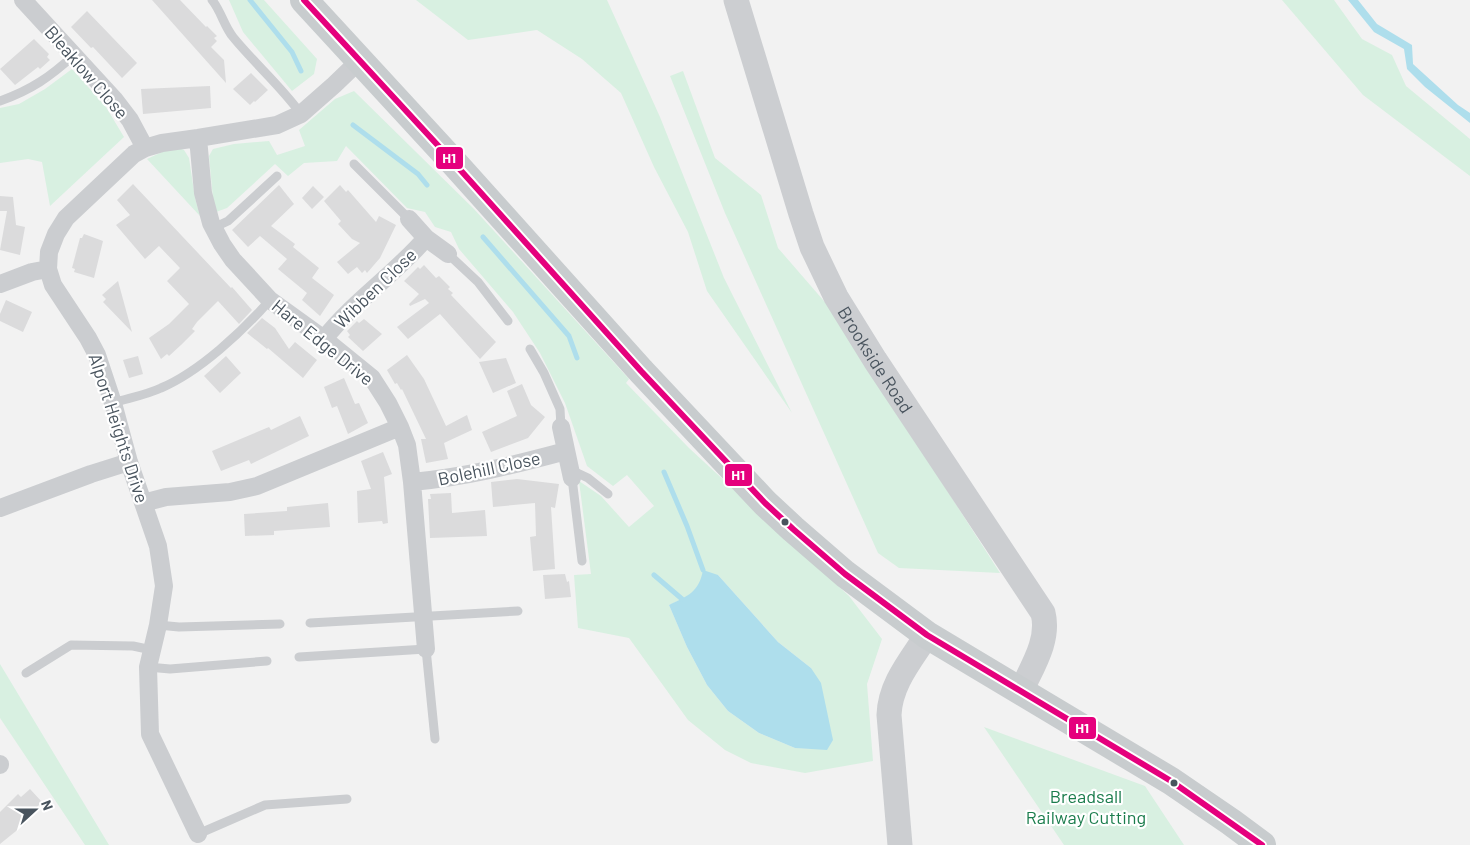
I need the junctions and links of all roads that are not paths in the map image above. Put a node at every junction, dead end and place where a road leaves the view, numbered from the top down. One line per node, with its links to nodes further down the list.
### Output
1 (23, 0): 5 (street, Bleaklow Close)
2 (212, 0): 8 (lane)
3 (304, 0): 6 (main road)
4 (736, 0): 46 (street, Brookside Road)
5 (74, 55): 7 (lane); 10 (street, Bleaklow Close)
6 (359, 61): 8 (street); 39 (main road)
7 (0, 101)
8 (301, 114): 9 (street)
9 (198, 138): 10 (street); 14 (street, Hare Edge Drive)
10 (146, 148): 17 (street)
11 (354, 164): 13 (lane)
12 (277, 176): 14 (lane)
13 (409, 219): 15 (street, Wibben Close)
14 (213, 228): 19 (street, Hare Edge Drive)
15 (426, 238): 16 (street, Wibben Close); 21 (street, Wibben Close)
16 (448, 254): 20 (lane)
17 (48, 269): 18 (street); 23 (street, Alport Heights Drive)
18 (0, 284)
19 (270, 300): 21 (street, Hare Edge Drive); 23 (lane)
20 (508, 321)
21 (324, 339): 24 (street, Hare Edge Drive)
22 (530, 348): 25 (lane)
23 (113, 403): 27 (street, Alport Heights Drive)
24 (400, 427): 29 (street, Hare Edge Drive); 31 (street)
25 (561, 427): 26 (street)
26 (566, 451): 28 (street); 29 (street, Bolehill Close)
27 (129, 462): 31 (street, Alport Heights Drive); 32 (street)
28 (571, 474): 30 (lane); 33 (lane)
29 (412, 482): 35 (street, Hare Edge Drive)
30 (608, 494)
31 (143, 503): 38 (street, Alport Heights Drive)
32 (0, 508)
33 (582, 561)
34 (518, 611): 35 (lane)
35 (424, 616): 36 (lane); 40 (street, Hare Edge Drive)
36 (310, 623)
37 (280, 624): 38 (lane)
38 (158, 625): 41 (street, Alport Heights Drive)
39 (928, 635): 46 (main road); 50 (street)
40 (426, 649): 42 (lane); 47 (lane)
41 (152, 650): 44 (street, Alport Heights Drive); 45 (lane)
42 (299, 657)
43 (267, 661): 44 (lane)
44 (148, 667): 49 (street, Alport Heights Drive)
45 (26, 673)
46 (1021, 691): 51 (main road)
47 (434, 739)
48 (347, 799): 49 (lane)
49 (198, 834)
50 (900, 845)
51 (1262, 845)

